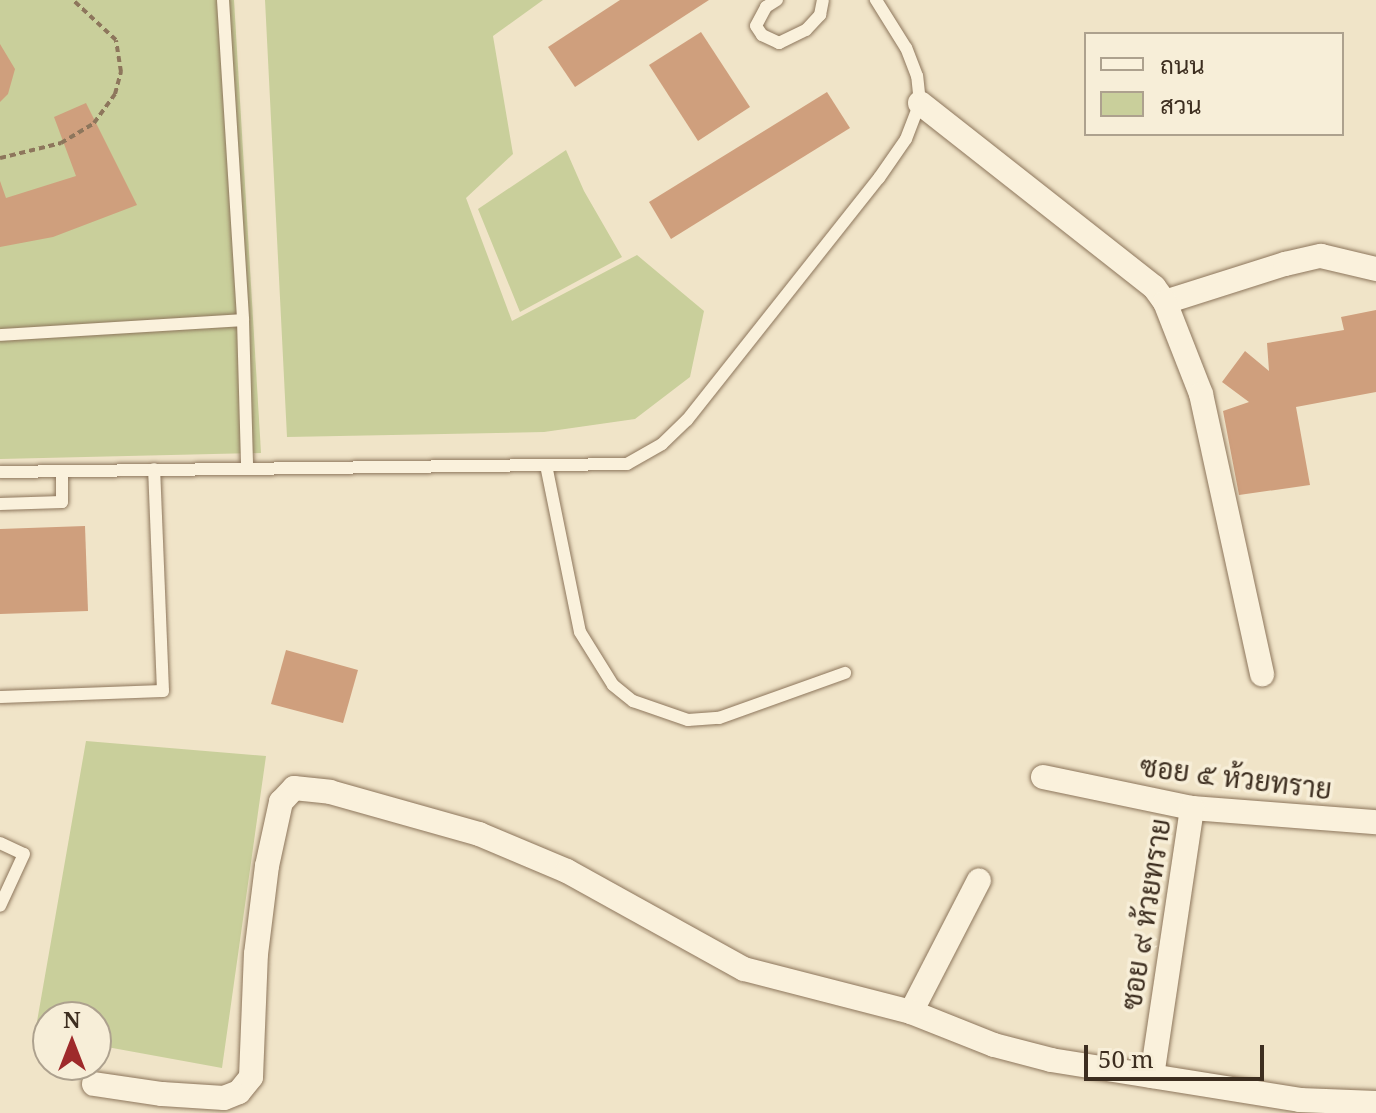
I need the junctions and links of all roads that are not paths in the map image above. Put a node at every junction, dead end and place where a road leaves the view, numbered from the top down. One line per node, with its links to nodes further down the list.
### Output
1 (223, 0): 8 (lane)
2 (777, 0): 3 (lane)
3 (823, 0)
4 (876, 0): 5 (lane)
5 (920, 103): 7 (street); 10 (lane)
6 (1376, 269): 7 (street)
7 (1165, 302): 17 (street)
8 (243, 320): 9 (lane); 11 (lane)
9 (0, 335)
10 (546, 465): 11 (lane); 16 (lane)
11 (247, 466): 12 (lane)
12 (154, 469): 13 (lane); 18 (lane)
13 (62, 471): 14 (lane); 15 (lane)
14 (0, 472)
15 (0, 504)
16 (845, 673)
17 (1262, 674)
18 (0, 697)
19 (1043, 777): 20 (street, ซอย ๕ ห้วยทราย)
20 (1192, 808): 21 (street, ซอย ๕ ห้วยทราย); 26 (street, ซอย ๙ ห้วยทราย)
21 (1376, 822)
22 (0, 843): 24 (lane)
23 (979, 880): 25 (street)
24 (0, 906)
25 (911, 1012): 26 (street); 29 (street)
26 (1152, 1076): 28 (street)
27 (94, 1084): 29 (street)
28 (1376, 1103)
29 (159, 1104)

